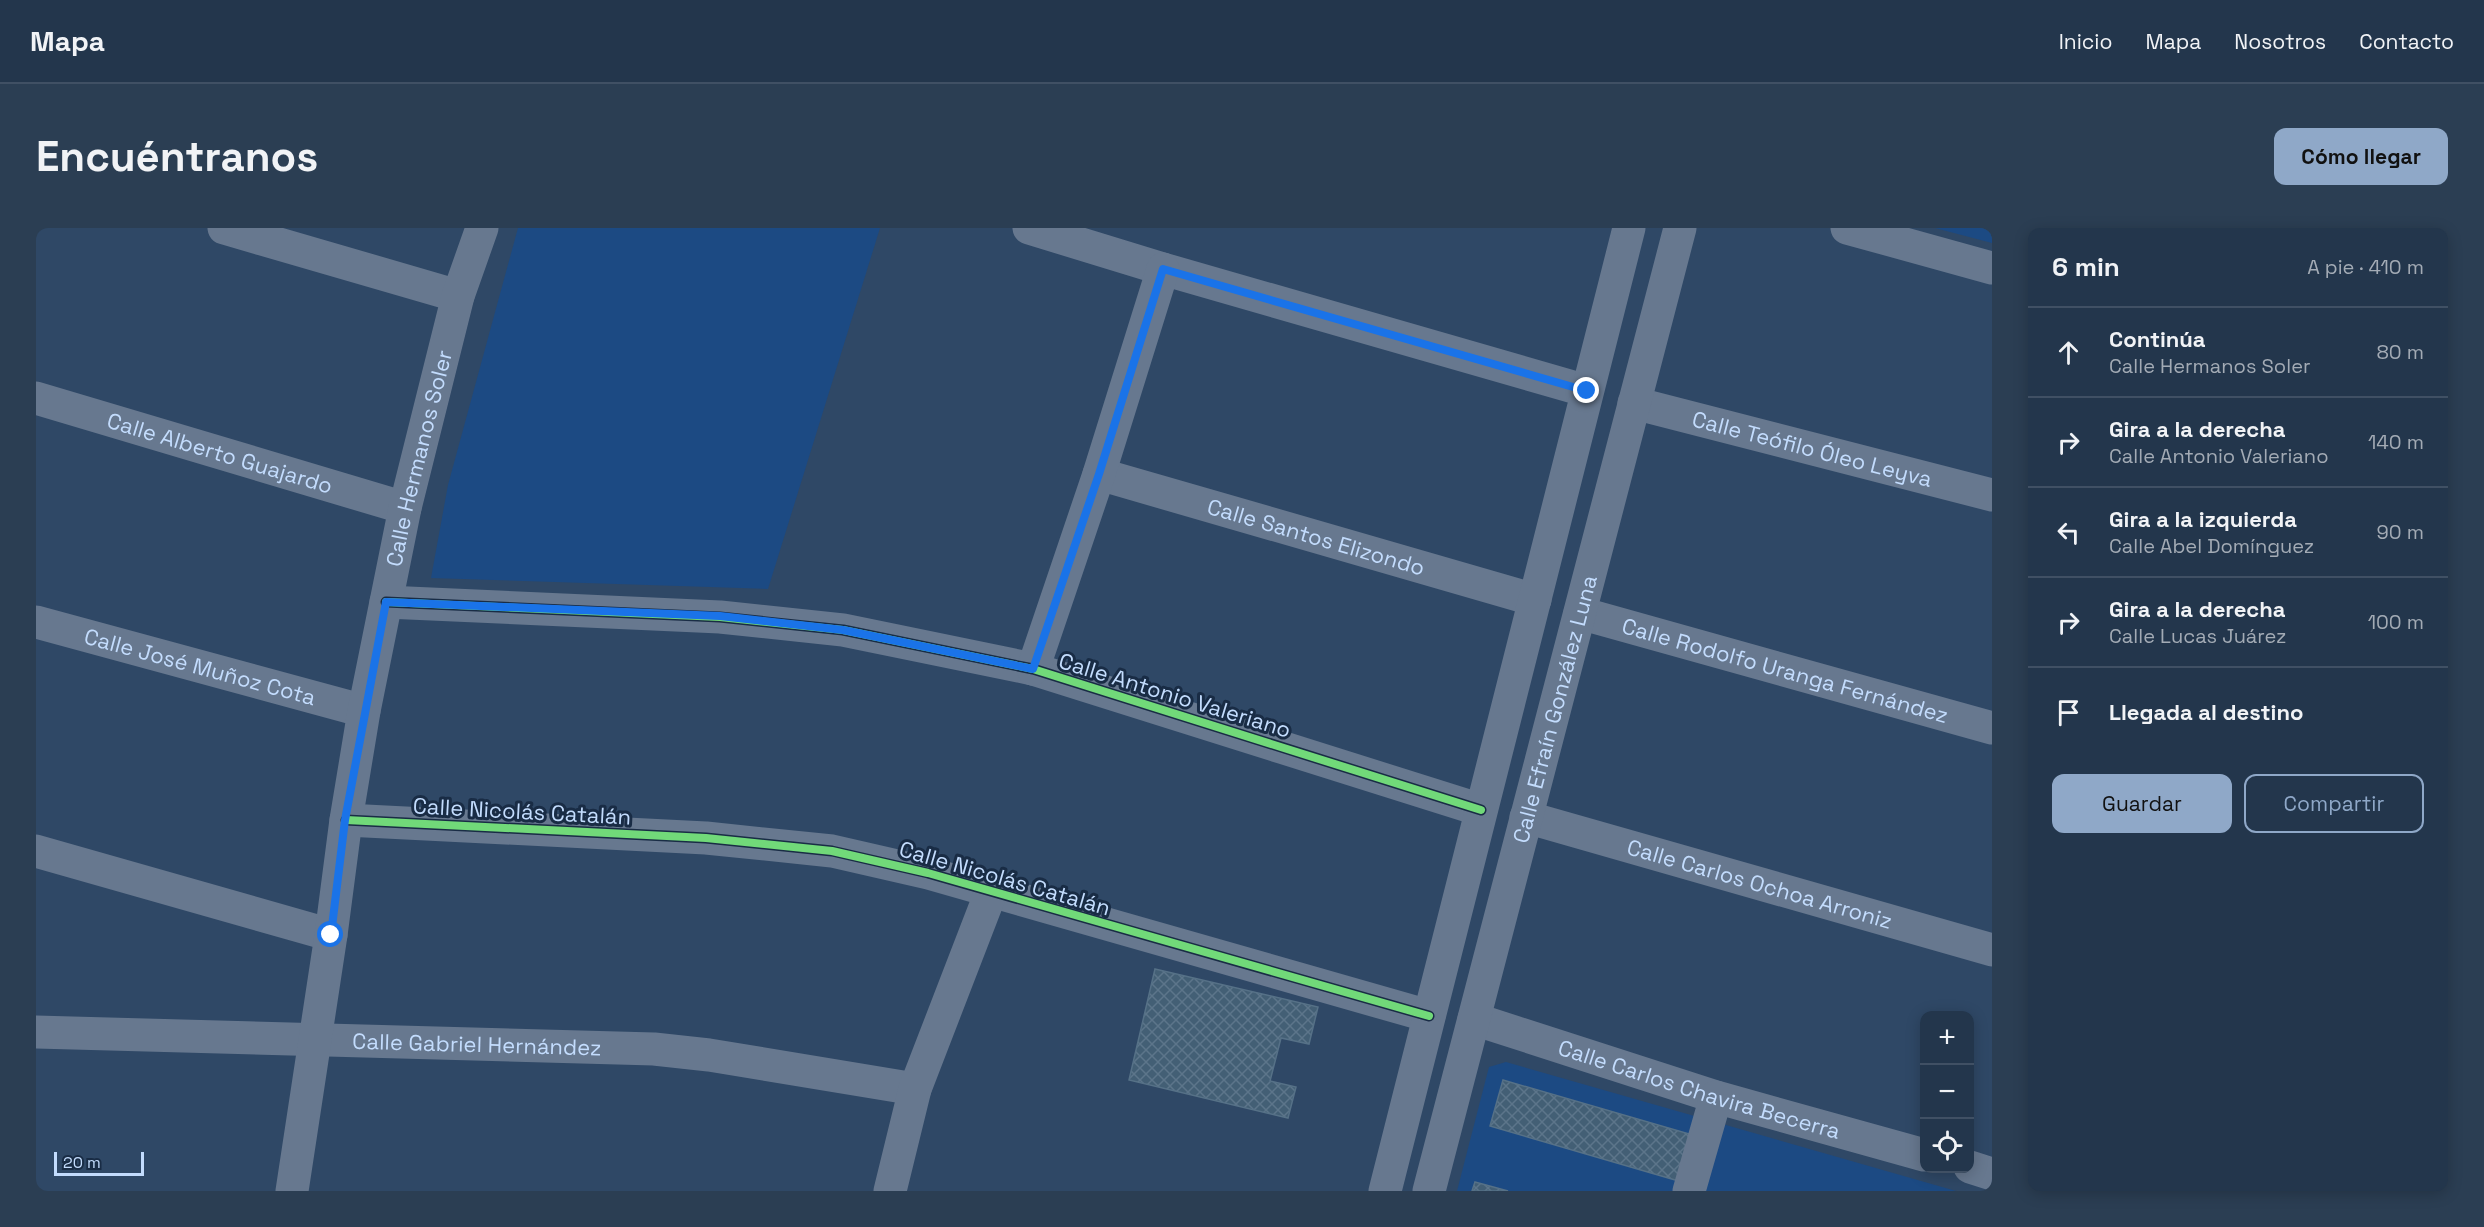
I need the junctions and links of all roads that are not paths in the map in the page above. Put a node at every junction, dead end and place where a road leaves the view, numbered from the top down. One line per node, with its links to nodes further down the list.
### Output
1 (224, 228): 9 (street)
2 (482, 228): 9 (street, Calle Hermanos Soler)
3 (1029, 228): 8 (street)
4 (1629, 228): 10 (street, Calle Efraín González Luna)
5 (1680, 228): 12 (street, Calle Efraín González Luna)
6 (1847, 228): 7 (street)
7 (1992, 268)
8 (1163, 269): 10 (street); 13 (street)
9 (458, 296): 15 (street, Calle Hermanos Soler)
10 (1587, 391): 16 (street, Calle Efraín González Luna)
11 (36, 398): 15 (street, Calle Alberto Guajardo)
12 (1634, 403): 14 (street, Calle Teófilo Óleo Leyva); 18 (street, Calle Efraín González Luna)
13 (1099, 474): 16 (street, Calle Santos Elizondo); 20 (street)
14 (1992, 495)
15 (405, 508): 17 (street, Calle Hermanos Soler)
16 (1535, 600): 23 (street, Calle Efraín González Luna)
17 (386, 602): 20 (street, Calle Antonio Valeriano); 21 (street, Calle Hermanos Soler)
18 (1580, 612): 22 (street, Calle Rodolfo Uranga Fernández); 24 (street, Calle Efraín González Luna)
19 (36, 622): 21 (street, Calle José Muñoz Cota)
20 (1033, 669): 23 (street, Calle Antonio Valeriano)
21 (364, 711): 25 (street, Calle Hermanos Soler)
22 (1992, 728)
23 (1481, 810): 30 (street, Calle Efraín González Luna)
24 (1527, 817): 29 (street, Calle Carlos Ochoa Arroniz); 31 (street, Calle Efraín González Luna)
25 (345, 820): 27 (street, Calle Nicolás Catalán); 28 (street, Calle Hermanos Soler)
26 (36, 851): 28 (street)
27 (991, 892): 30 (street, Calle Nicolás Catalán); 34 (street)
28 (331, 935): 33 (street, Calle Hermanos Soler)
29 (1992, 950)
30 (1429, 1016): 41 (street, Calle Efraín González Luna)
31 (1474, 1019): 35 (street, Calle Carlos Chavira Becerra); 42 (street, Calle Efraín González Luna)
32 (36, 1032): 33 (street, Calle Gabriel Hernández)
33 (314, 1040): 34 (street, Calle Gabriel Hernández); 39 (street, Calle Hermanos Soler)
34 (915, 1089): 40 (street)
35 (1716, 1097): 36 (street, Calle Carlos Chavira Becerra); 43 (street)
36 (1920, 1154)
37 (1974, 1168): 38 (street)
38 (1992, 1174)
39 (292, 1191)
40 (890, 1191)
41 (1385, 1191)
42 (1429, 1191)
43 (1689, 1191)

